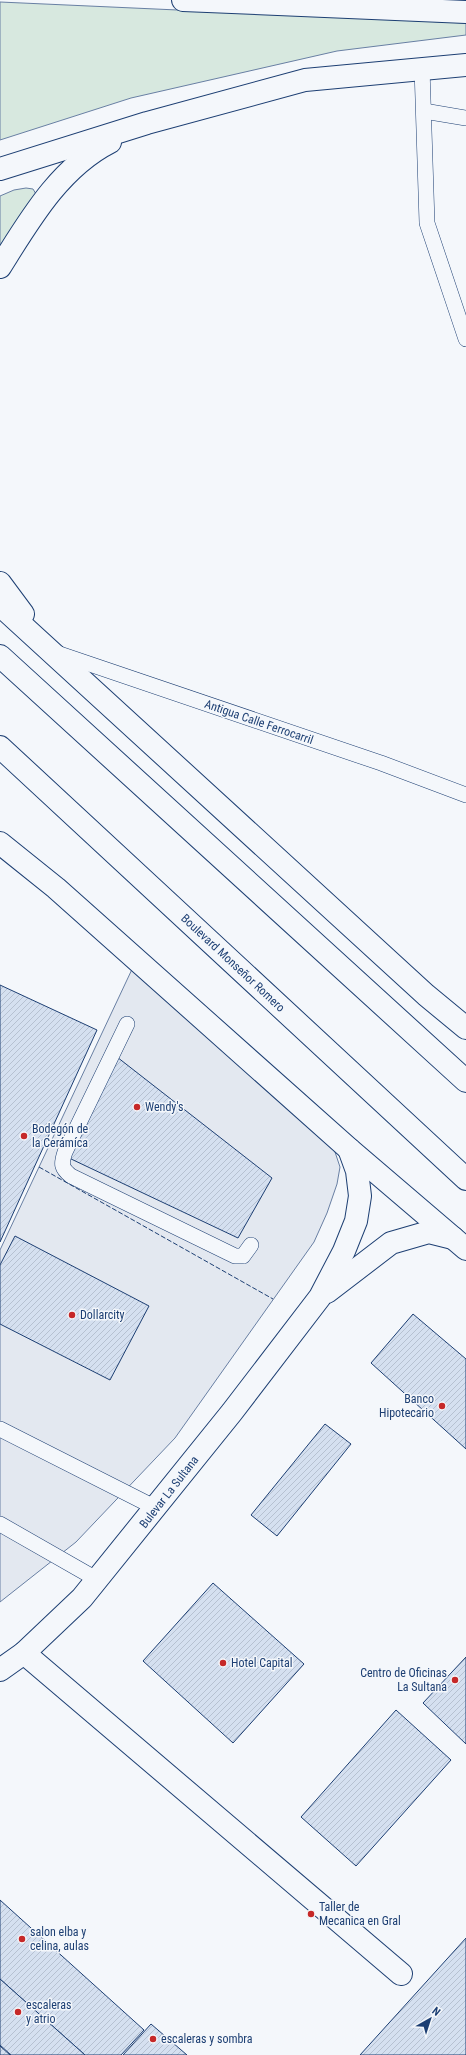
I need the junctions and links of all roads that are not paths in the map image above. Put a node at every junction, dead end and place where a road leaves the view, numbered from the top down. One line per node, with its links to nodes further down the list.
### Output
1 (183, 0): 2 (main road)
2 (466, 12)
3 (466, 65): 4 (main road)
4 (422, 68): 5 (lane); 7 (main road)
5 (424, 111): 6 (lane); 10 (lane)
6 (466, 118)
7 (147, 123): 8 (main road); 9 (main road)
8 (0, 169)
9 (0, 268)
10 (466, 339)
11 (0, 583): 13 (main road)
12 (0, 605): 13 (main road)
13 (52, 651): 16 (lane, Antigua Calle Ferrocarril); 19 (main road)
14 (0, 656): 20 (main road)
15 (0, 747): 22 (main road, Boulevard Monseñor Romero)
16 (466, 795)
17 (0, 842): 21 (main road)
18 (127, 1024): 24 (lane)
19 (466, 1028)
20 (466, 1082)
21 (349, 1149): 23 (main road); 25 (main road, Bulevar La Sultana)
22 (466, 1179)
23 (459, 1244): 25 (main road, Bulevar La Sultana)
24 (252, 1245)
25 (320, 1297): 27 (main road, Bulevar La Sultana)
26 (0, 1430): 27 (lane)
27 (156, 1508): 29 (main road, Bulevar La Sultana)
28 (0, 1524): 29 (lane)
29 (98, 1580): 30 (main road, Bulevar La Sultana)
30 (24, 1653): 31 (main road, Bulevar La Sultana); 32 (main road)
31 (0, 1670)
32 (401, 1974)

